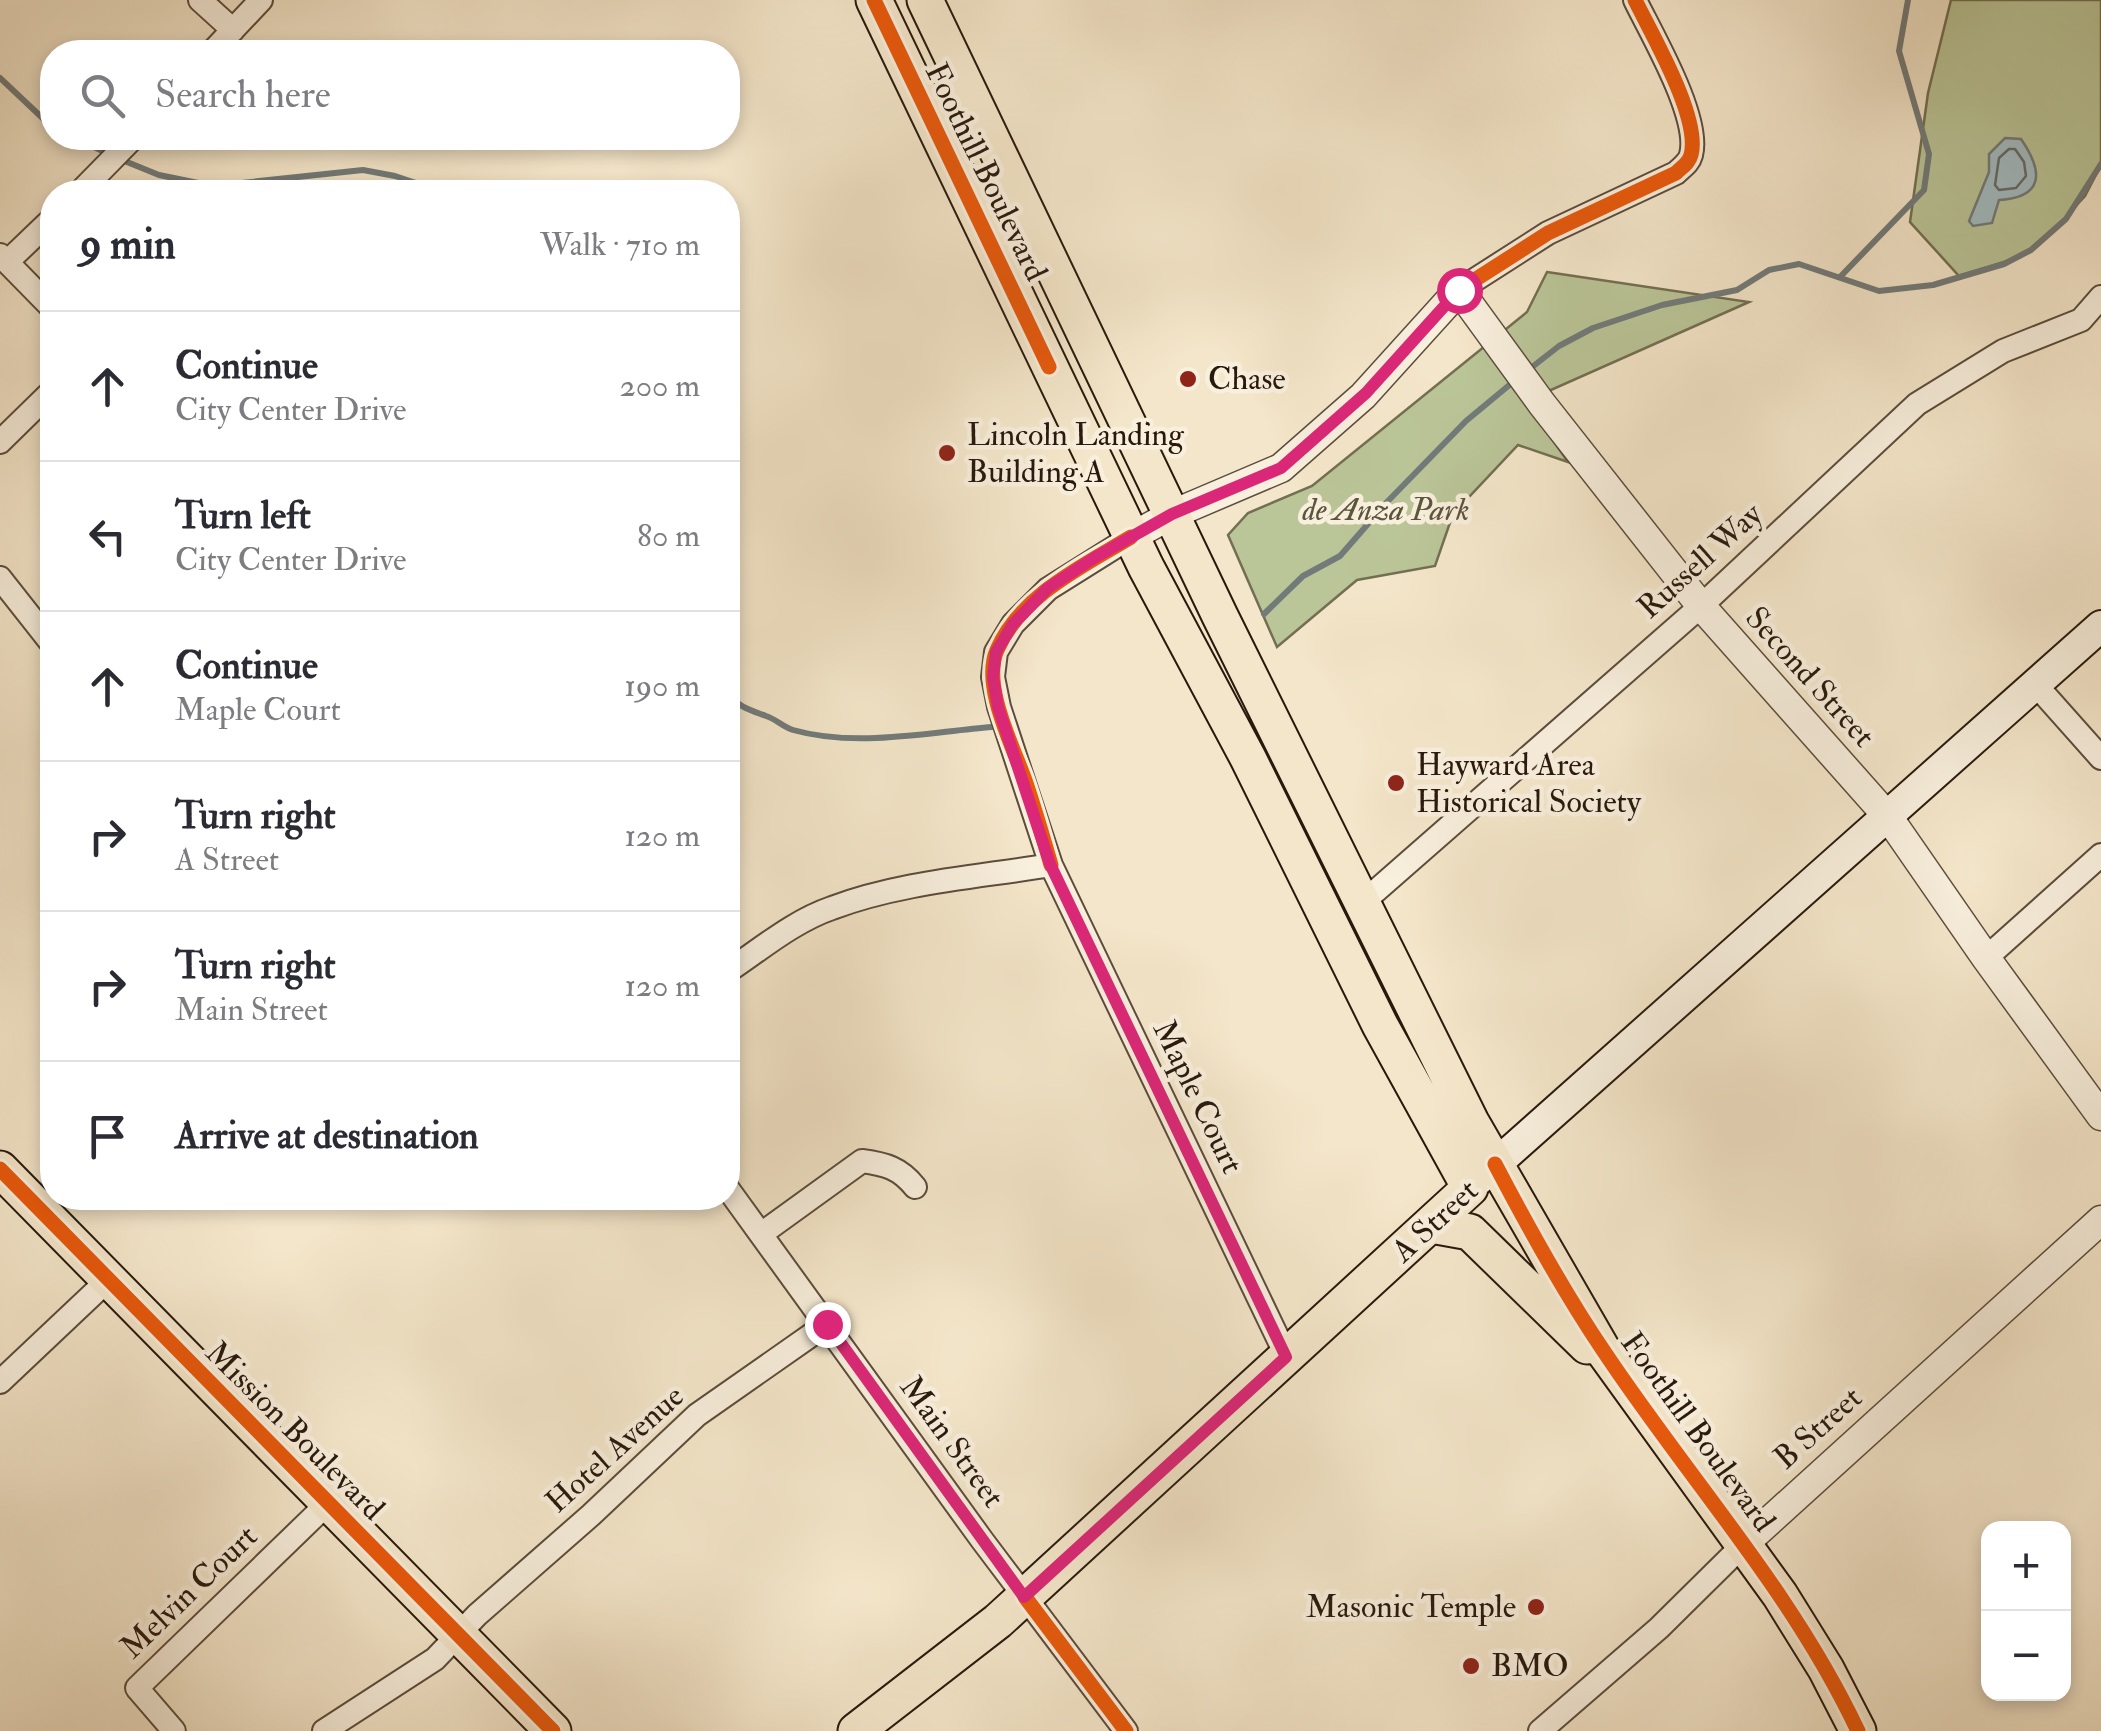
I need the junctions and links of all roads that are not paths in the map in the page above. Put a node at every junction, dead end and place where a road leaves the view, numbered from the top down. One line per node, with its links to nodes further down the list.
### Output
1 (200, 0): 6 (street)
2 (261, 0): 6 (street)
3 (874, 0): 18 (main road, Foothill Boulevard)
4 (925, 0): 17 (main road, Foothill Boulevard)
5 (1634, 0): 12 (street)
6 (233, 30): 7 (street)
7 (223, 40)
8 (121, 150): 9 (street)
9 (92, 180)
10 (40, 229): 11 (street)
11 (4, 259): 13 (street)
12 (1459, 290): 17 (street); 20 (street, Second Street)
13 (40, 296)
14 (2101, 297): 20 (street, Russell Way)
15 (40, 403): 16 (street)
16 (0, 442)
17 (1172, 514): 18 (street); 28 (main road, Foothill Boulevard)
18 (1131, 537): 27 (street, Maple Court); 33 (main road, Foothill Boulevard)
19 (0, 578): 22 (street)
20 (1700, 606): 25 (street, Second Street); 28 (street, Russell Way)
21 (2101, 626): 23 (main road, A Street)
22 (40, 629)
23 (2036, 685): 24 (street); 25 (main road, A Street)
24 (2101, 758)
25 (1888, 818): 29 (street, Second Street); 33 (main road, A Street)
26 (2101, 855): 29 (street)
27 (1050, 864): 30 (street); 43 (street, Maple Court)
28 (1362, 903): 33 (main road, Foothill Boulevard)
29 (1986, 958): 31 (street, Second Street)
30 (740, 963)
31 (2101, 1116)
32 (0, 1169): 36 (main road, Mission Boulevard)
33 (1482, 1176): 39 (main road, A Street); 45 (main road, Foothill Boulevard)
34 (914, 1188): 40 (street)
35 (740, 1205): 40 (street, Main Street)
36 (40, 1209)
37 (41, 1210): 41 (main road, Mission Boulevard)
38 (2101, 1220): 47 (street, B Street)
39 (1430, 1225): 43 (main road, A Street); 45 (main road)
40 (762, 1234): 42 (street, Main Street)
41 (109, 1279): 44 (street); 46 (main road, Mission Boulevard)
42 (827, 1324): 48 (street, Main Street); 49 (street, Hotel Avenue)
43 (1286, 1357): 48 (main road, A Street)
44 (0, 1382)
45 (1634, 1392): 47 (main road, Foothill Boulevard)
46 (328, 1503): 49 (main road, Mission Boulevard); 50 (street, Melvin Court)
47 (1744, 1543): 55 (street, B Street); 56 (main road, Foothill Boulevard)
48 (1024, 1597): 53 (main road, A Street); 54 (street, Main Street)
49 (458, 1635): 51 (street, Hotel Avenue); 52 (main road, Mission Boulevard)
50 (174, 1731)
51 (324, 1731)
52 (552, 1731)
53 (856, 1731)
54 (1126, 1731)
55 (1540, 1731)
56 (1858, 1731)

